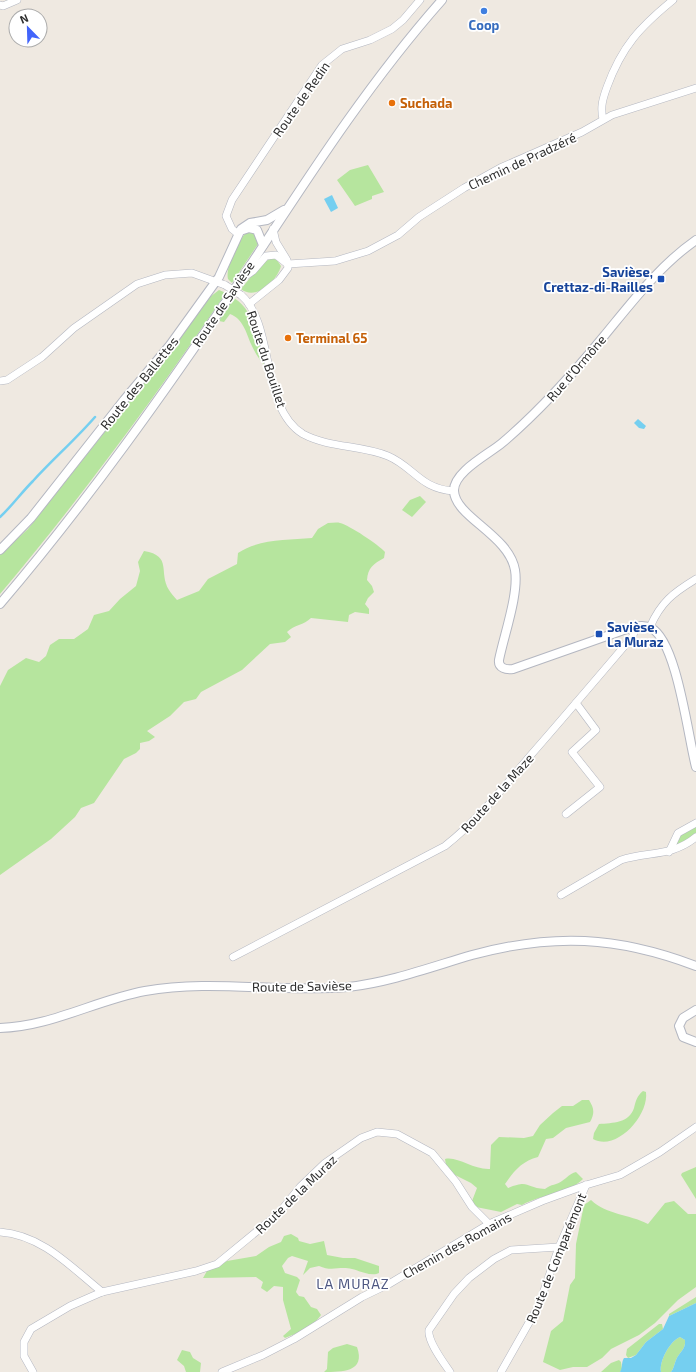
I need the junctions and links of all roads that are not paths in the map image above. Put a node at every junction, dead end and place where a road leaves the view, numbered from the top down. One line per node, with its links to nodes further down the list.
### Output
1 (17, 0): 5 (street)
2 (420, 0): 10 (street, Route de Redin)
3 (442, 0): 8 (street, Route de Savièse)
4 (673, 0): 7 (street)
5 (0, 5)
6 (696, 88): 7 (street, Chemin de Pradzéré)
7 (603, 119): 13 (street, Chemin de Pradzéré)
8 (286, 209): 9 (street, Route de Savièse); 10 (street)
9 (273, 229): 12 (street, Route de Savièse); 13 (street)
10 (238, 233): 12 (street); 14 (street, Route des Ballettes)
11 (696, 240): 18 (street, Rue d'Ormône)
12 (263, 245): 15 (street, Route de Savièse)
13 (288, 264): 15 (street); 16 (street)
14 (216, 281): 16 (street, Route du Bouillet, bridge); 17 (street, Route du Bouillet); 19 (street, Route des Ballettes)
15 (239, 281): 21 (street, Route de Savièse)
16 (249, 304): 18 (street, Route du Bouillet)
17 (0, 381)
18 (454, 491): 22 (street)
19 (0, 550)
20 (696, 580): 23 (street)
21 (0, 604)
22 (635, 627): 23 (street); 24 (street, Route de la Maze)
23 (650, 627): 25 (street)
24 (576, 703): 26 (street); 31 (street, Route de la Maze)
25 (696, 767)
26 (566, 814)
27 (696, 823): 29 (street)
28 (696, 837): 29 (street)
29 (669, 852): 30 (street)
30 (561, 895)
31 (233, 957)
32 (696, 966): 34 (street, Route de Savièse)
33 (696, 1010): 35 (street)
34 (0, 1028)
35 (696, 1042)
36 (696, 1127): 37 (street, Chemin des Romains)
37 (586, 1184): 38 (street, Chemin des Romains); 40 (street, Route de Comparémont)
38 (490, 1224): 41 (street, Route de la Muraz); 43 (street, Chemin des Romains)
39 (0, 1232): 41 (street)
40 (560, 1247): 44 (street); 45 (street, Route de Comparémont)
41 (102, 1292): 42 (street, Route de la Muraz)
42 (32, 1372)
43 (222, 1372)
44 (450, 1372)
45 (501, 1372)

